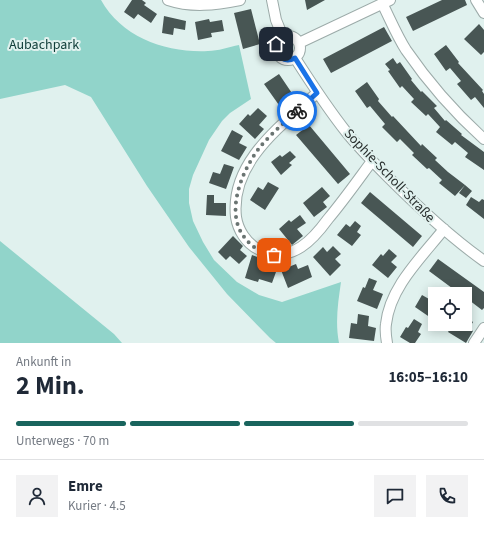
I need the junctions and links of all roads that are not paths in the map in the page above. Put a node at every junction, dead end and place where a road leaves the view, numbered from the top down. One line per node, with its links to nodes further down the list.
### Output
1 (168, 0): 2 (street)
2 (240, 0)
3 (272, 0): 7 (street)
4 (476, 0): 6 (street)
5 (386, 2): 8 (street); 11 (street)
6 (484, 13)
7 (282, 37): 8 (street); 9 (street)
8 (299, 43): 9 (street)
9 (295, 58): 10 (street, Sophie-Scholl-Straße)
10 (317, 93): 12 (street, Sophie-Scholl-Straße); 12 (street)
11 (484, 138)
12 (372, 161): 13 (street, Sophie-Scholl-Straße)
13 (444, 229): 14 (street, Sophie-Scholl-Straße); 16 (street)
14 (484, 261)
15 (484, 328): 17 (street)
16 (387, 343)
17 (474, 343)

